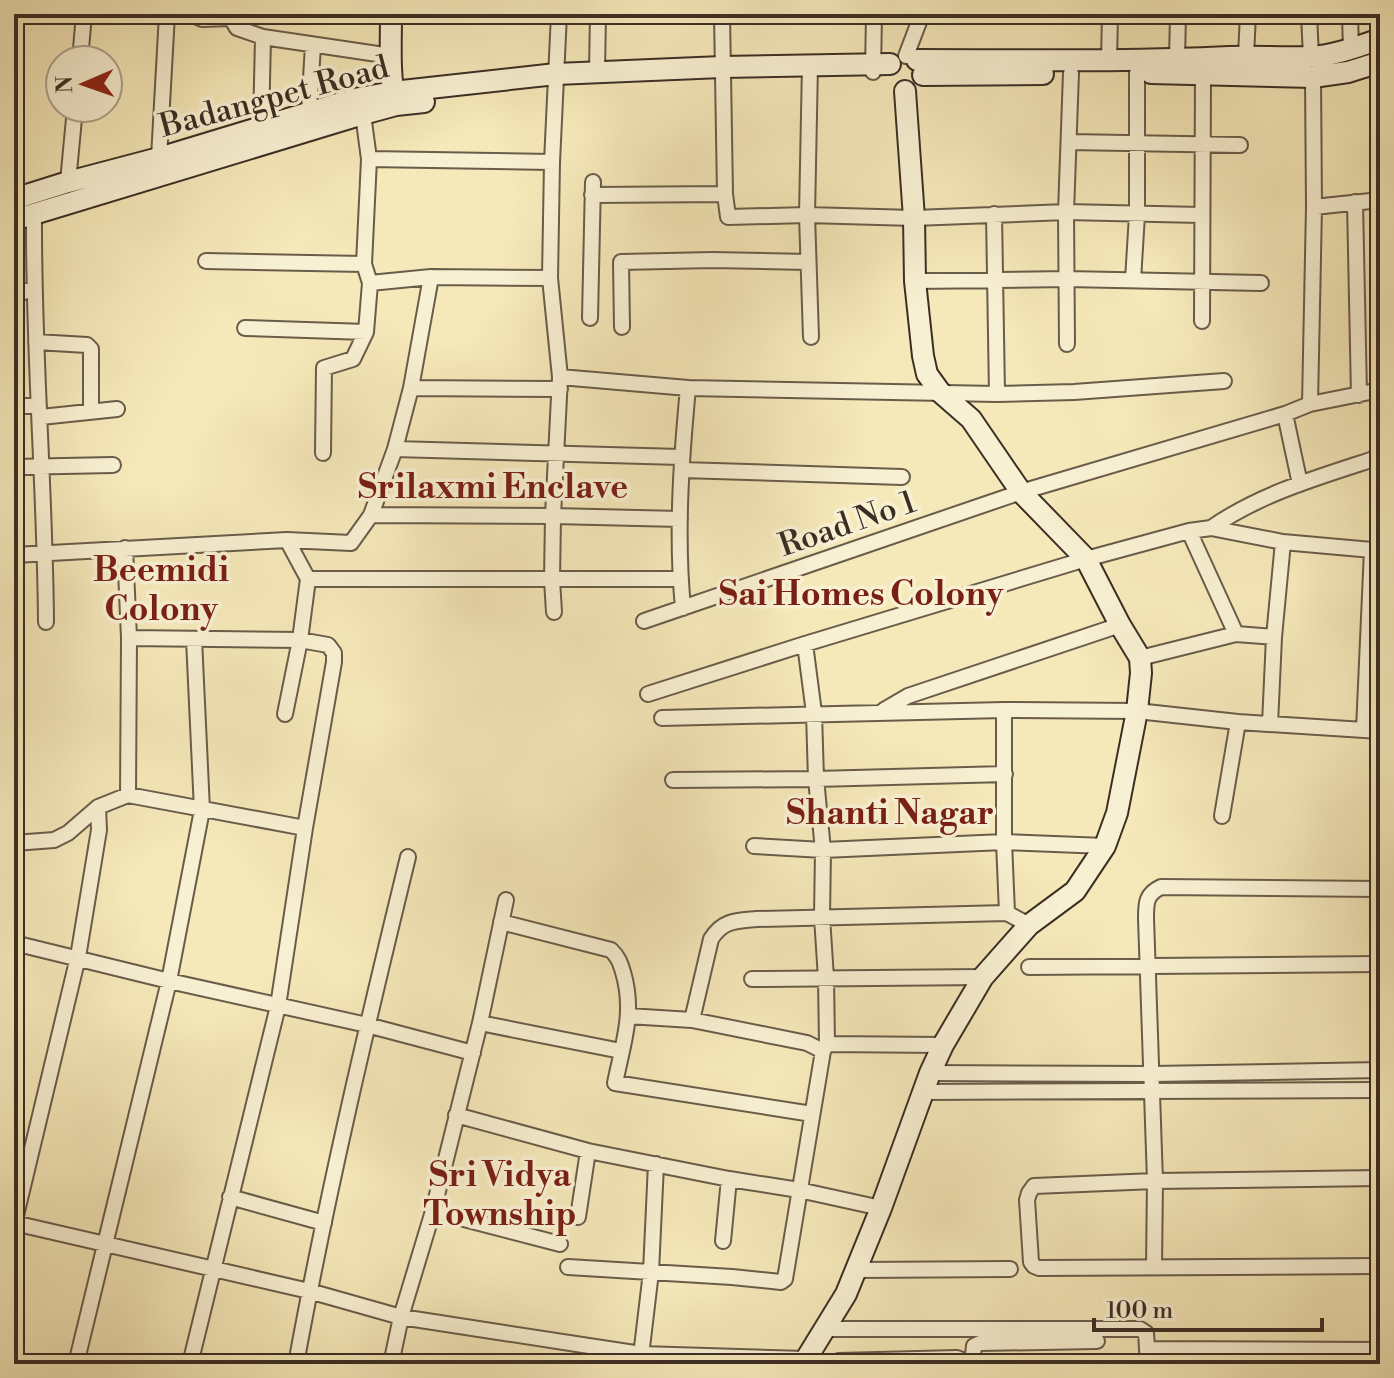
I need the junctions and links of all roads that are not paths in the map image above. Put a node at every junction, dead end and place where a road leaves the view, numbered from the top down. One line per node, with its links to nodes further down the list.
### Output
1 (84, 14): 18 (street)
2 (167, 14): 44 (street)
3 (191, 14): 15 (street)
4 (391, 14): 21 (main road)
5 (559, 14): 34 (street)
6 (598, 14): 29 (street)
7 (722, 14): 30 (street)
8 (874, 14): 26 (street)
9 (922, 14): 26 (street)
10 (1110, 14): 24 (street)
11 (1178, 14): 23 (street)
12 (1248, 14): 22 (street)
13 (1309, 14): 27 (street)
14 (1350, 14): 20 (street)
15 (231, 16): 16 (street)
16 (263, 37): 19 (street); 39 (street)
17 (1380, 39): 20 (main road, Badangpet Road)
18 (81, 44)
19 (313, 45): 21 (street); 36 (street)
20 (1351, 50): 27 (main road, Badangpet Road)
21 (391, 56): 35 (main road)
22 (1246, 56): 23 (main road, Badangpet Road); 27 (main road, Badangpet Road)
23 (1177, 59): 24 (main road, Badangpet Road)
24 (1109, 61): 26 (main road, Badangpet Road)
25 (1380, 62): 27 (main road, Badangpet Road)
26 (895, 66): 28 (main road, Badangpet Road); 31 (main road, Badangpet Road); 59 (main road)
27 (1312, 67): 33 (main road, Badangpet Road); 52 (street)
28 (810, 69): 30 (main road, Badangpet Road); 55 (street)
29 (597, 71): 30 (main road, Badangpet Road); 34 (main road, Badangpet Road)
30 (722, 71): 34 (main road, Badangpet Road); 48 (street)
31 (1071, 73): 32 (main road, Badangpet Road); 40 (street)
32 (1137, 73): 33 (main road, Badangpet Road); 41 (street)
33 (1203, 73): 42 (street)
34 (556, 79): 35 (main road, Badangpet Road); 46 (street)
35 (394, 99): 36 (main road, Badangpet Road); 37 (main road, Badangpet Road)
36 (309, 112): 39 (main road, Badangpet Road)
37 (363, 114): 45 (street); 58 (main road, Badangpet Road)
38 (73, 124): 47 (street)
39 (261, 127): 44 (main road, Badangpet Road)
40 (1069, 142): 41 (street); 53 (street)
41 (1137, 143): 42 (street); 56 (street)
42 (1203, 145): 43 (street); 57 (street)
43 (1240, 145)
44 (159, 158): 47 (main road, Badangpet Road)
45 (369, 159): 46 (street); 62 (street)
46 (552, 162): 64 (street)
47 (68, 182): 49 (main road, Badangpet Road)
48 (725, 194): 55 (street); 74 (street)
49 (14, 199)
50 (1380, 200): 51 (street)
51 (1355, 202): 52 (street); 89 (street)
52 (1314, 207): 90 (street)
53 (1066, 212): 54 (street); 56 (street); 66 (street)
54 (994, 214): 59 (street); 65 (street)
55 (807, 215): 59 (street); 61 (street)
56 (1137, 215): 57 (street); 67 (street)
57 (1201, 215): 69 (street)
58 (24, 217): 72 (street)
59 (914, 218): 68 (main road)
60 (206, 261): 62 (street)
61 (808, 262): 76 (street); 79 (street)
62 (364, 264): 70 (street)
63 (431, 277): 64 (street); 70 (street); 84 (street)
64 (550, 278): 83 (street)
65 (996, 279): 66 (street); 68 (street); 88 (street)
66 (1067, 279): 67 (street); 81 (street)
67 (1133, 280): 69 (street)
68 (915, 281): 87 (main road)
69 (1201, 282): 71 (street); 75 (street)
70 (370, 283): 78 (street)
71 (1261, 283)
72 (33, 289): 73 (street); 80 (street)
73 (14, 295)
74 (590, 318)
75 (1202, 321)
76 (622, 327)
77 (245, 328): 78 (street)
78 (366, 332): 97 (street)
79 (811, 337)
80 (36, 342): 93 (street); 94 (street)
81 (1067, 344)
82 (1224, 381): 88 (street)
83 (560, 383): 84 (street); 85 (street); 98 (street)
84 (411, 388): 96 (street)
85 (688, 388): 87 (street); 100 (street)
86 (1380, 391): 89 (street, Road No 1)
87 (940, 392): 88 (street); 106 (main road)
88 (997, 394)
89 (1359, 395): 90 (street, Road No 1)
90 (1310, 404): 95 (street, Road No 1)
91 (14, 406): 93 (street)
92 (117, 409): 94 (street)
93 (40, 412): 94 (street); 103 (street)
94 (91, 412)
95 (1285, 414): 105 (street); 106 (street, Road No 1)
96 (395, 449): 98 (street); 107 (street)
97 (323, 453)
98 (558, 454): 100 (street); 108 (street)
99 (1380, 457): 105 (street)
100 (682, 464): 104 (street); 109 (street)
101 (113, 465): 103 (street)
102 (14, 467): 103 (street)
103 (42, 467): 116 (street)
104 (902, 477)
105 (1300, 484): 110 (street)
106 (1021, 492): 118 (main road); 122 (street, Road No 1)
107 (371, 515): 108 (street); 112 (street)
108 (553, 516): 109 (street); 121 (street)
109 (680, 519): 120 (street)
110 (1211, 528): 111 (street); 113 (street)
111 (1189, 531): 118 (street); 127 (street)
112 (287, 540): 114 (street); 119 (street)
113 (1283, 542): 115 (street); 128 (street)
114 (125, 548): 116 (street); 129 (street)
115 (1376, 550): 143 (street)
116 (46, 553): 117 (street); 125 (street)
117 (14, 555)
118 (1086, 559): 126 (main road); 132 (street)
119 (308, 579): 121 (street); 131 (street)
120 (680, 579): 121 (street); 122 (street)
121 (552, 580): 123 (street)
122 (683, 608): 124 (street, Road No 1)
123 (554, 612)
124 (644, 621)
125 (46, 622)
126 (1120, 625): 133 (main road); 137 (street)
127 (1236, 634): 128 (street); 133 (street)
128 (1274, 637): 142 (street)
129 (129, 638): 130 (street); 148 (street)
130 (194, 639): 131 (street); 150 (street)
131 (300, 640): 139 (street); 152 (street)
132 (805, 644): 134 (street); 138 (street)
133 (1140, 658): 136 (main road)
134 (648, 694)
135 (1004, 710): 136 (street); 137 (street); 145 (street)
136 (1137, 711): 141 (street); 156 (main road)
137 (880, 712): 138 (street)
138 (814, 713): 140 (street); 146 (street)
139 (285, 714)
140 (662, 718)
141 (1238, 722): 142 (street); 151 (street)
142 (1270, 724): 143 (street)
143 (1364, 730): 144 (street)
144 (1380, 731)
145 (1005, 774): 146 (street); 153 (street)
146 (816, 779): 147 (street); 157 (street)
147 (673, 780)
148 (128, 795): 149 (street); 150 (street)
149 (98, 807): 154 (street); 166 (street)
150 (202, 810): 152 (street); 173 (street)
151 (1222, 816)
152 (305, 828): 174 (street)
153 (1004, 842): 156 (street); 157 (street); 161 (street)
154 (14, 843)
155 (754, 846): 157 (street)
156 (1105, 846): 164 (main road)
157 (823, 850): 162 (street)
158 (408, 857): 178 (street)
159 (1380, 889): 168 (street)
160 (506, 900): 163 (street)
161 (1007, 913): 162 (street); 164 (street)
162 (822, 917): 171 (street); 176 (street)
163 (501, 922): 175 (street); 177 (street)
164 (1029, 925): 170 (main road)
165 (14, 943): 166 (street)
166 (78, 957): 173 (street); 200 (street)
167 (1380, 964): 168 (street)
168 (1148, 966): 169 (street); 184 (street)
169 (1029, 967)
170 (983, 977): 171 (street); 179 (main road)
171 (826, 978): 172 (street); 180 (street)
172 (752, 979)
173 (169, 981): 174 (street); 204 (street)
174 (278, 1006): 178 (street); 196 (street)
175 (628, 1016): 176 (street); 181 (street)
176 (692, 1020): 180 (street)
177 (480, 1023): 181 (street); 182 (street)
178 (367, 1025): 182 (street); 201 (street)
179 (943, 1045): 180 (street); 185 (main road)
180 (825, 1047): 188 (street)
181 (621, 1051): 188 (street)
182 (473, 1053): 189 (street)
183 (1380, 1070): 184 (street)
184 (1152, 1074): 185 (street); 187 (street)
185 (926, 1083): 187 (street); 197 (main road)
186 (1380, 1090): 187 (street)
187 (1152, 1092): 194 (street)
188 (812, 1114): 195 (street)
189 (456, 1115): 190 (street); 198 (street)
190 (588, 1151): 191 (street); 199 (street)
191 (656, 1164): 193 (street); 211 (street)
192 (1380, 1178): 194 (street)
193 (729, 1179): 195 (street); 202 (street)
194 (1155, 1181): 207 (street); 207 (street)
195 (799, 1190): 197 (street); 211 (street)
196 (230, 1197): 201 (street); 209 (street)
197 (881, 1208): 210 (main road)
198 (433, 1211): 203 (street); 213 (street)
199 (578, 1217)
200 (14, 1223): 204 (street)
201 (324, 1223): 212 (street)
202 (723, 1241)
203 (560, 1244)
204 (106, 1245): 209 (street); 220 (street)
205 (1380, 1266): 207 (street)
206 (568, 1267): 211 (street)
207 (1154, 1267)
208 (1010, 1269): 210 (street)
209 (212, 1270): 212 (street); 221 (street)
210 (856, 1270): 214 (main road)
211 (651, 1272): 218 (street)
212 (309, 1291): 213 (street); 222 (street)
213 (401, 1317): 218 (street); 223 (street)
214 (825, 1329): 217 (street); 219 (main road)
215 (1097, 1341): 225 (street)
216 (1380, 1350): 217 (street)
217 (1148, 1357)
218 (641, 1359): 219 (street)
219 (804, 1362)
220 (76, 1364)
221 (190, 1364)
222 (296, 1364)
223 (391, 1364)
224 (837, 1364): 225 (street)
225 (972, 1364)

